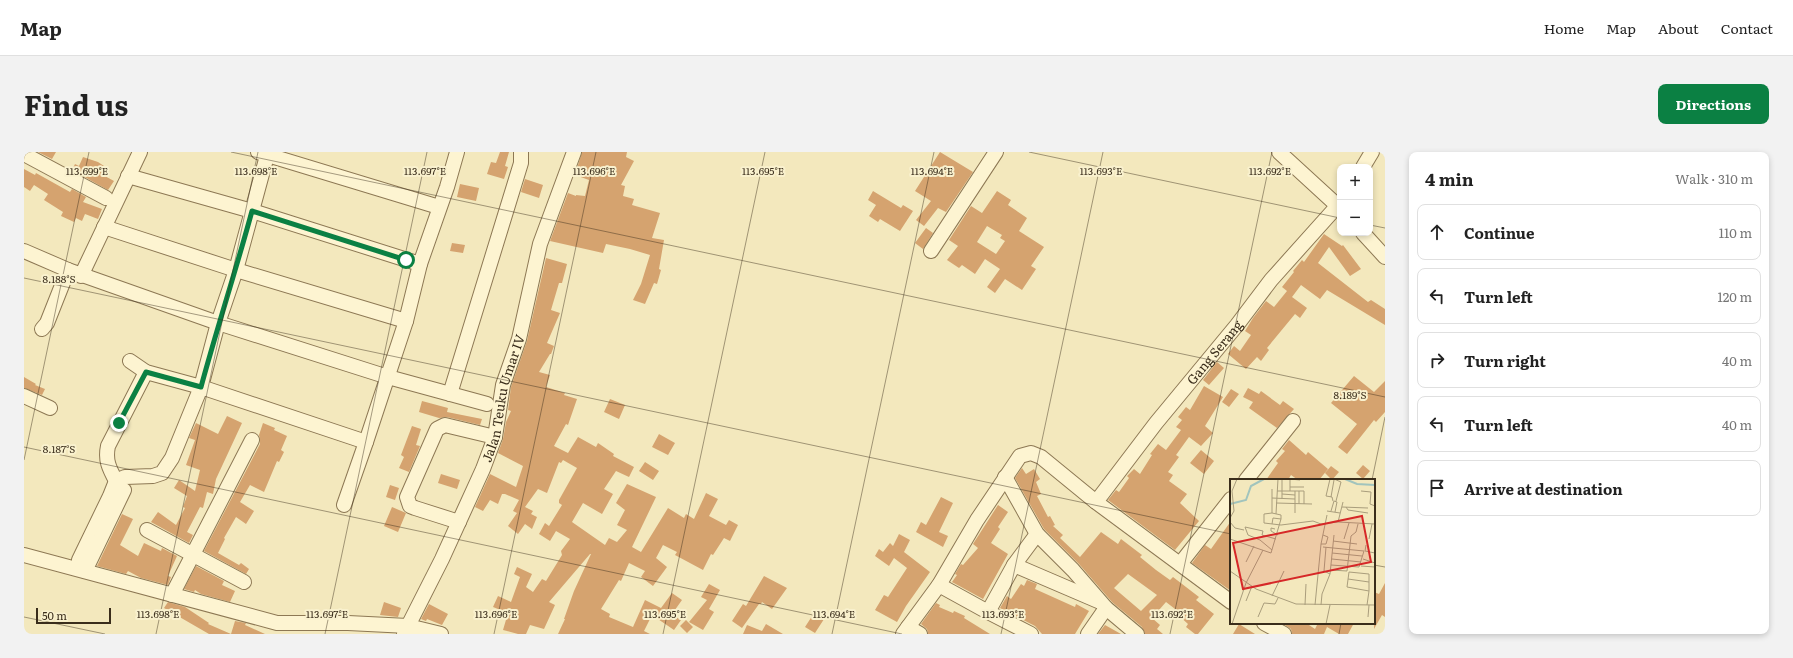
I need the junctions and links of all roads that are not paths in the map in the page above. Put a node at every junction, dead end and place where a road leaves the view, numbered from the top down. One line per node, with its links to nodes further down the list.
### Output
1 (140, 152): 11 (street)
2 (521, 152): 33 (street)
3 (574, 152): 38 (street, Jalan Teuku Umar IV)
4 (996, 152): 20 (street)
5 (1278, 152): 13 (street)
6 (1372, 152): 10 (street)
7 (264, 153): 14 (street); 16 (street)
8 (454, 153): 14 (street)
9 (24, 154): 12 (street)
10 (1365, 164)
11 (128, 176): 16 (street); 17 (street)
12 (106, 198)
13 (1337, 204)
14 (439, 207): 22 (street)
15 (1337, 208): 45 (street, Gang Serang)
16 (252, 211): 22 (street); 24 (street)
17 (104, 227): 24 (street); 25 (street)
18 (1366, 236): 21 (street)
19 (24, 251): 23 (street)
20 (931, 251)
21 (1385, 257)
22 (420, 264): 26 (street)
23 (68, 270): 25 (street); 28 (street)
24 (236, 270): 26 (street); 27 (street)
25 (81, 276): 27 (street)
26 (406, 321): 31 (street)
27 (218, 323): 31 (street); 32 (street)
28 (42, 329)
29 (130, 361): 30 (street)
30 (146, 372): 32 (street); 43 (street)
31 (388, 376): 33 (street); 40 (street)
32 (201, 387): 40 (street); 43 (street)
33 (450, 394): 35 (street)
34 (24, 396): 36 (street)
35 (487, 404)
36 (50, 408)
37 (1293, 421): 42 (street)
38 (495, 437): 47 (street, Jalan Teuku Umar IV); 47 (street)
39 (252, 440): 50 (street)
40 (366, 442): 46 (street)
41 (1005, 477): 45 (street); 49 (street); 56 (street)
42 (1247, 479)
43 (120, 485): 54 (street)
44 (1230, 501): 52 (street)
45 (1096, 502): 52 (street)
46 (344, 505)
47 (459, 522): 63 (street, Jalan Teuku Umar IV)
48 (147, 530): 50 (street)
49 (1037, 534): 53 (street); 59 (street)
50 (192, 554): 55 (street); 57 (street)
51 (24, 555): 54 (street)
52 (1180, 564): 58 (street)
53 (1014, 565): 59 (street); 60 (street)
54 (82, 566): 57 (street)
55 (244, 582)
56 (939, 585): 60 (street); 64 (street)
57 (172, 595): 62 (street)
58 (1230, 601)
59 (1104, 605): 67 (street); 68 (street)
60 (988, 612): 66 (street)
61 (1266, 624): 69 (street)
62 (275, 626): 63 (street)
63 (406, 630): 65 (street)
64 (910, 632)
65 (441, 634)
66 (1031, 634)
67 (1088, 634)
68 (1137, 634)
69 (1284, 634)

